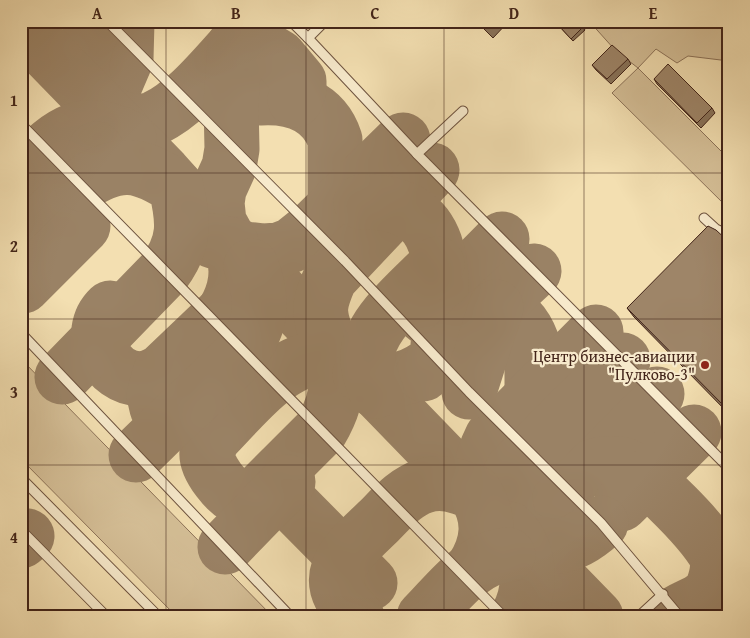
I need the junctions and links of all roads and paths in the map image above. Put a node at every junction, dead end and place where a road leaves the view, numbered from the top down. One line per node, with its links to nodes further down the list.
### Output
1 (106, 21): 14 (lane)
2 (291, 21): 4 (lane)
3 (325, 21): 4 (lane)
4 (308, 38): 7 (lane)
5 (463, 111): 7 (lane)
6 (21, 124): 18 (lane)
7 (417, 154): 11 (lane)
8 (704, 218): 9 (lane)
9 (729, 235)
10 (21, 333): 17 (lane)
11 (729, 468)
12 (21, 478): 16 (lane)
13 (21, 530): 15 (lane)
14 (663, 594): 19 (lane); 20 (lane)
15 (107, 617)
16 (159, 617)
17 (291, 617)
18 (504, 617)
19 (638, 617)
20 (680, 617)

